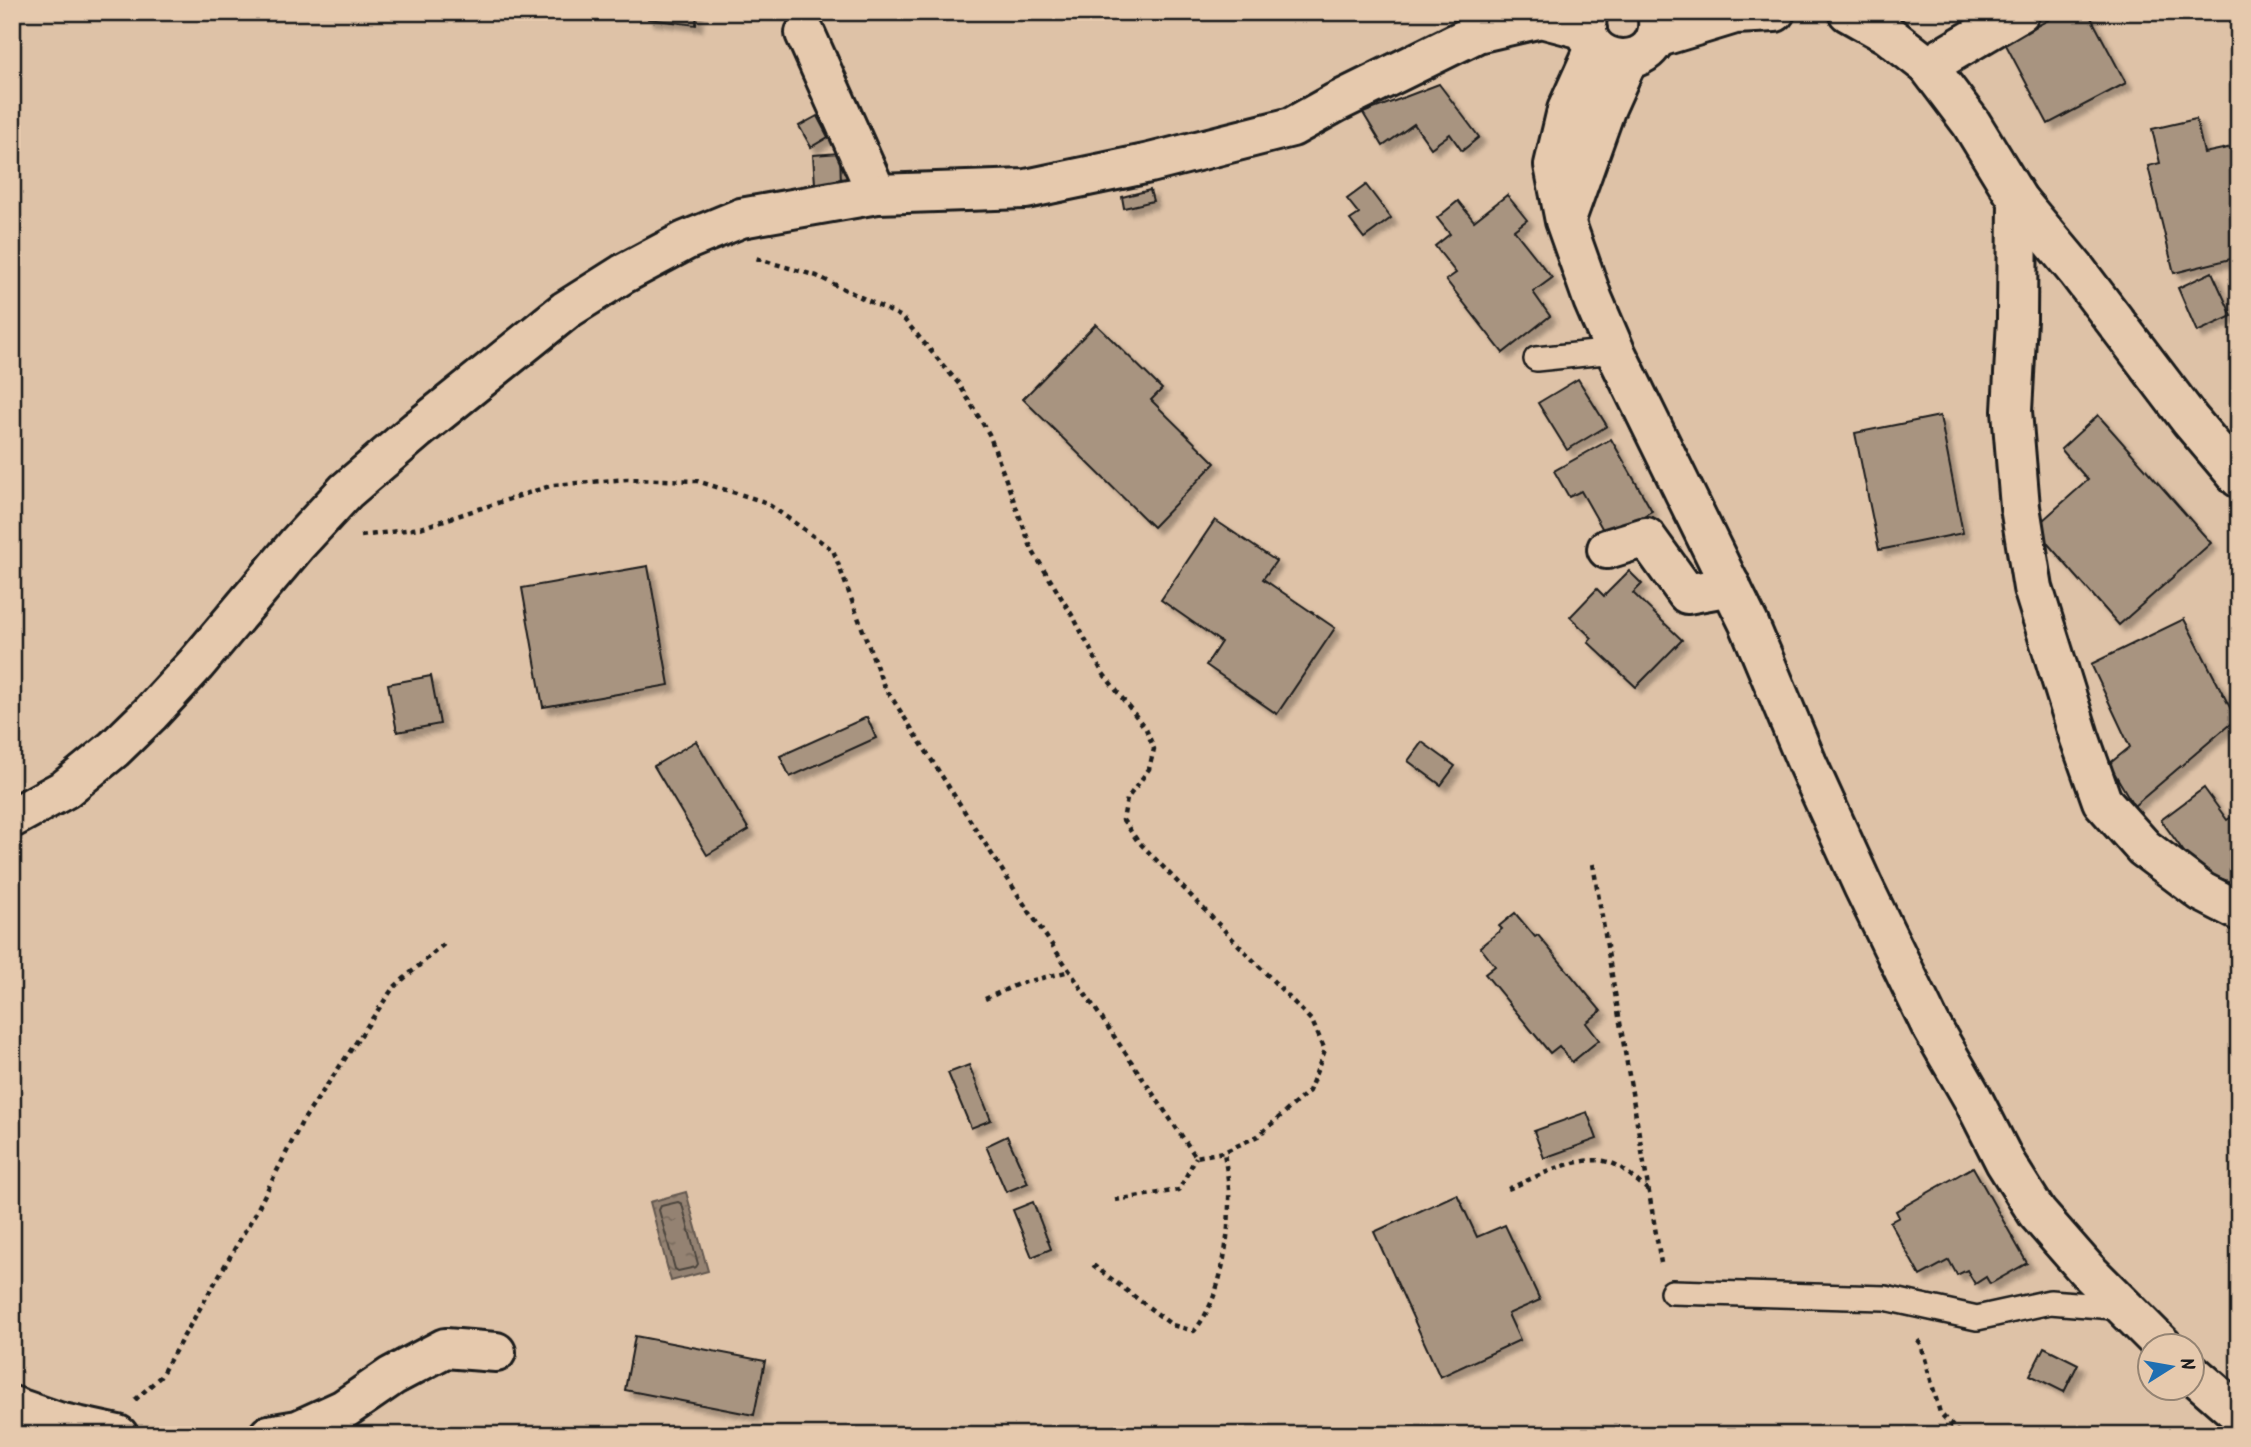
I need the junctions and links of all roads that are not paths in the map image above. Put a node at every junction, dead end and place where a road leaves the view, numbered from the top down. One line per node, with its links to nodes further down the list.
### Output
1 (1775, 12): 5 (street)
2 (1848, 12): 6 (street)
3 (2020, 12): 6 (street)
4 (805, 33): 7 (street)
5 (1618, 33): 7 (street); 9 (street)
6 (1928, 66): 8 (street)
7 (877, 194): 14 (street)
8 (2018, 200): 11 (street); 15 (street)
9 (1615, 351): 10 (lane); 13 (street)
10 (1536, 359)
11 (2239, 478)
12 (1607, 550): 13 (street)
13 (1731, 586): 17 (street)
14 (12, 818)
15 (2239, 911)
16 (1670, 1282): 17 (lane)
17 (2126, 1308): 18 (street)
18 (2149, 1332)
19 (496, 1352): 24 (street)
20 (2206, 1385): 22 (street)
21 (12, 1406): 23 (street)
22 (2239, 1414)
23 (110, 1433)
24 (269, 1435)

